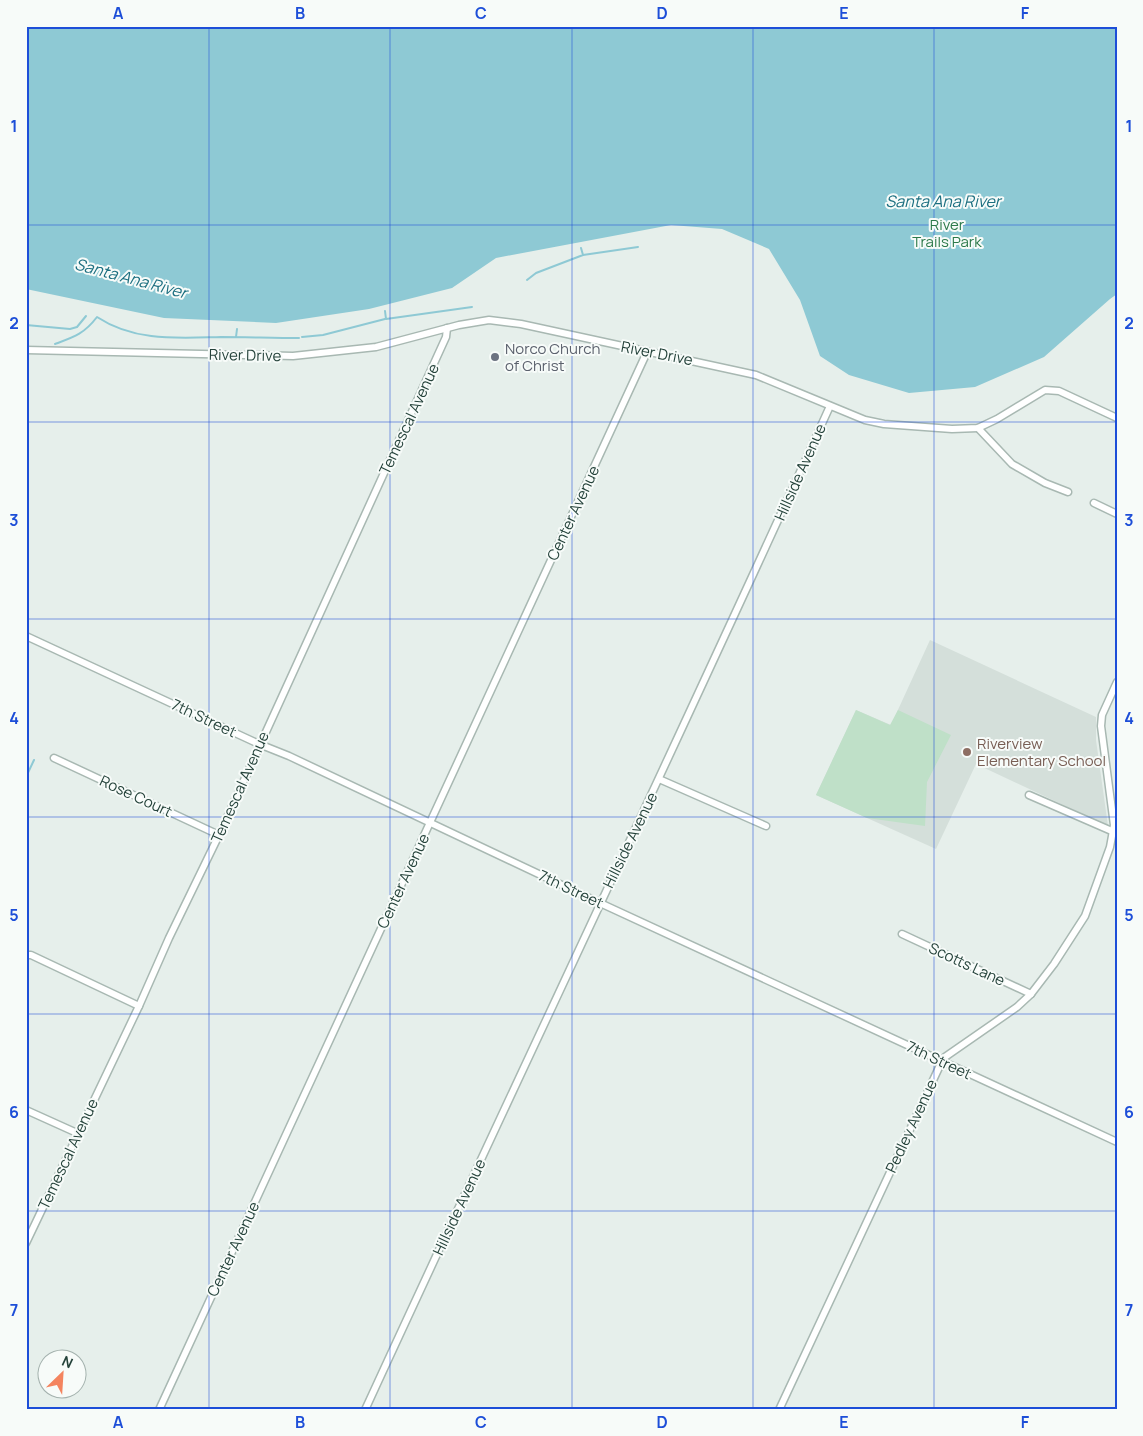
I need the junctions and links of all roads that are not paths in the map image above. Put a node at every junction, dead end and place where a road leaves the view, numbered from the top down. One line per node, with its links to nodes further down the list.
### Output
1 (447, 328): 2 (street, River Drive); 3 (street, River Drive); 12 (street, Temescal Avenue)
2 (26, 350)
3 (647, 352): 4 (street, River Drive); 16 (street, Center Avenue)
4 (830, 406): 6 (street, River Drive); 14 (street, Hillside Avenue)
5 (1117, 418): 6 (street, River Drive)
6 (978, 428): 7 (street)
7 (1068, 492)
8 (1094, 503): 9 (street)
9 (1117, 514)
10 (26, 636): 12 (street, 7th Street)
11 (1117, 682): 18 (street, Pedley Avenue)
12 (259, 744): 16 (street, 7th Street); 19 (street, Temescal Avenue)
13 (54, 758): 19 (street, Rose Court)
14 (659, 779): 17 (street); 20 (street, Hillside Avenue)
15 (1029, 795): 18 (street)
16 (429, 822): 20 (street, 7th Street); 30 (street, Center Avenue)
17 (766, 826)
18 (1114, 832): 23 (street, Pedley Avenue)
19 (218, 834): 24 (street, Temescal Avenue)
20 (600, 903): 25 (street, 7th Street); 31 (street, Hillside Avenue)
21 (902, 934): 23 (street, Scotts Lane)
22 (26, 955): 24 (street)
23 (1031, 994): 25 (street, Pedley Avenue)
24 (139, 1006): 27 (street, Temescal Avenue)
25 (942, 1061): 28 (street, 7th Street); 32 (street, Pedley Avenue)
26 (26, 1110): 27 (street)
27 (77, 1133): 29 (street, Temescal Avenue)
28 (1117, 1142)
29 (26, 1243)
30 (159, 1410)
31 (365, 1410)
32 (779, 1410)

